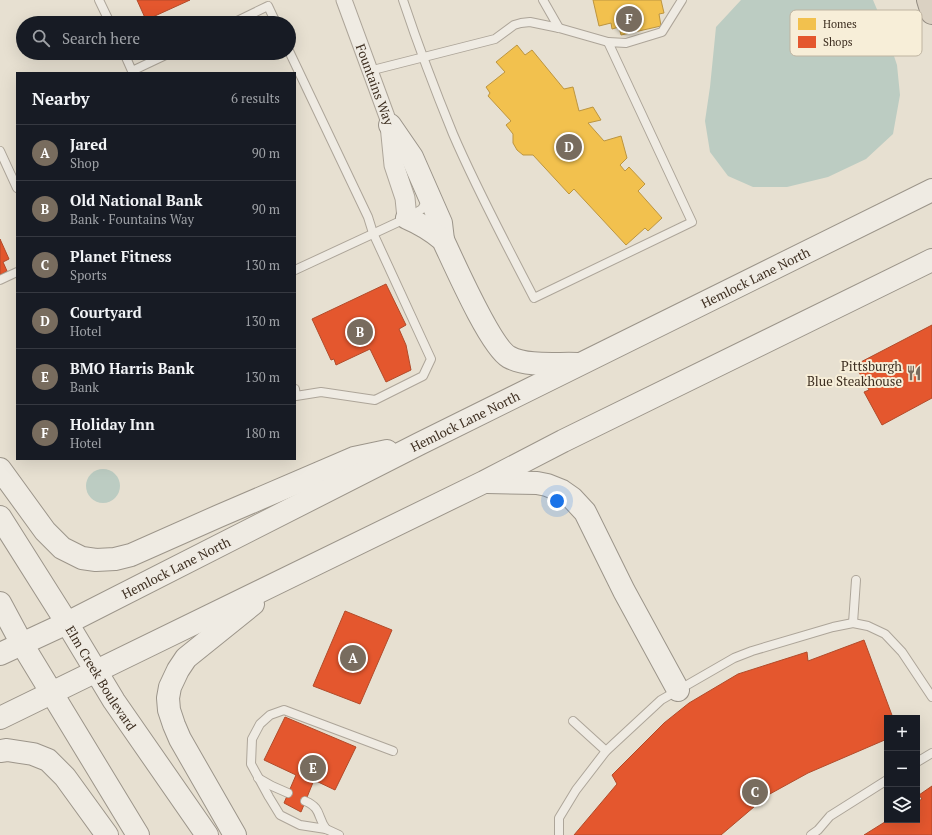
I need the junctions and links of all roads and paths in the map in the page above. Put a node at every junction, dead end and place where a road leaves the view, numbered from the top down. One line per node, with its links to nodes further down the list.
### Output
1 (100, 0): 8 (lane)
2 (344, 0): 17 (street, Fountains Way)
3 (402, 0): 13 (lane)
4 (543, 0): 11 (lane)
5 (682, 0): 12 (lane)
6 (928, 0): 7 (highway)
7 (932, 13)
8 (107, 16)
9 (247, 16): 10 (lane)
10 (273, 16)
11 (558, 28): 12 (lane); 13 (lane)
12 (608, 42): 13 (lane)
13 (422, 57): 17 (lane)
14 (127, 60): 15 (lane)
15 (155, 60)
16 (293, 60): 24 (lane)
17 (369, 71): 18 (street, Fountains Way)
18 (390, 126): 22 (main road); 23 (street, Fountains Way)
19 (0, 151): 20 (lane)
20 (16, 186)
21 (932, 190): 30 (main road, Hemlock Lane North)
22 (428, 196): 23 (lane); 25 (main road)
23 (407, 218): 24 (lane); 25 (main road)
24 (374, 233): 27 (lane); 31 (lane)
25 (443, 240): 30 (main road)
26 (932, 260): 34 (main road)
27 (296, 270)
28 (16, 272): 29 (lane)
29 (0, 280)
30 (580, 364): 32 (main road, Hemlock Lane North)
31 (296, 396)
32 (419, 444): 33 (main road); 39 (main road, Hemlock Lane North)
33 (0, 469)
34 (484, 482): 36 (main road); 44 (main road)
35 (0, 517): 39 (main road, Elm Creek Boulevard)
36 (284, 579): 43 (main road); 62 (main road)
37 (856, 580): 40 (lane)
38 (0, 603): 41 (main road)
39 (67, 622): 41 (main road, Hemlock Lane North); 43 (main road, Elm Creek Boulevard)
40 (853, 623): 44 (lane); 46 (lane)
41 (22, 644): 42 (main road, Hemlock Lane North); 45 (main road)
42 (0, 654)
43 (96, 671): 45 (main road); 61 (main road, Elm Creek Boulevard)
44 (678, 690): 51 (lane)
45 (53, 693): 47 (main road); 60 (main road)
46 (932, 697)
47 (0, 718)
48 (573, 721): 51 (lane)
49 (0, 751): 59 (main road)
50 (394, 751): 54 (lane)
51 (606, 751): 64 (lane)
52 (932, 752): 53 (lane)
53 (920, 760)
54 (258, 777): 56 (lane); 58 (lane)
55 (884, 782): 65 (lane)
56 (288, 793)
57 (305, 801): 58 (lane)
58 (326, 829): 63 (lane)
59 (107, 835)
60 (138, 835)
61 (207, 835)
62 (235, 835)
63 (339, 835)
64 (559, 835)
65 (811, 835)

